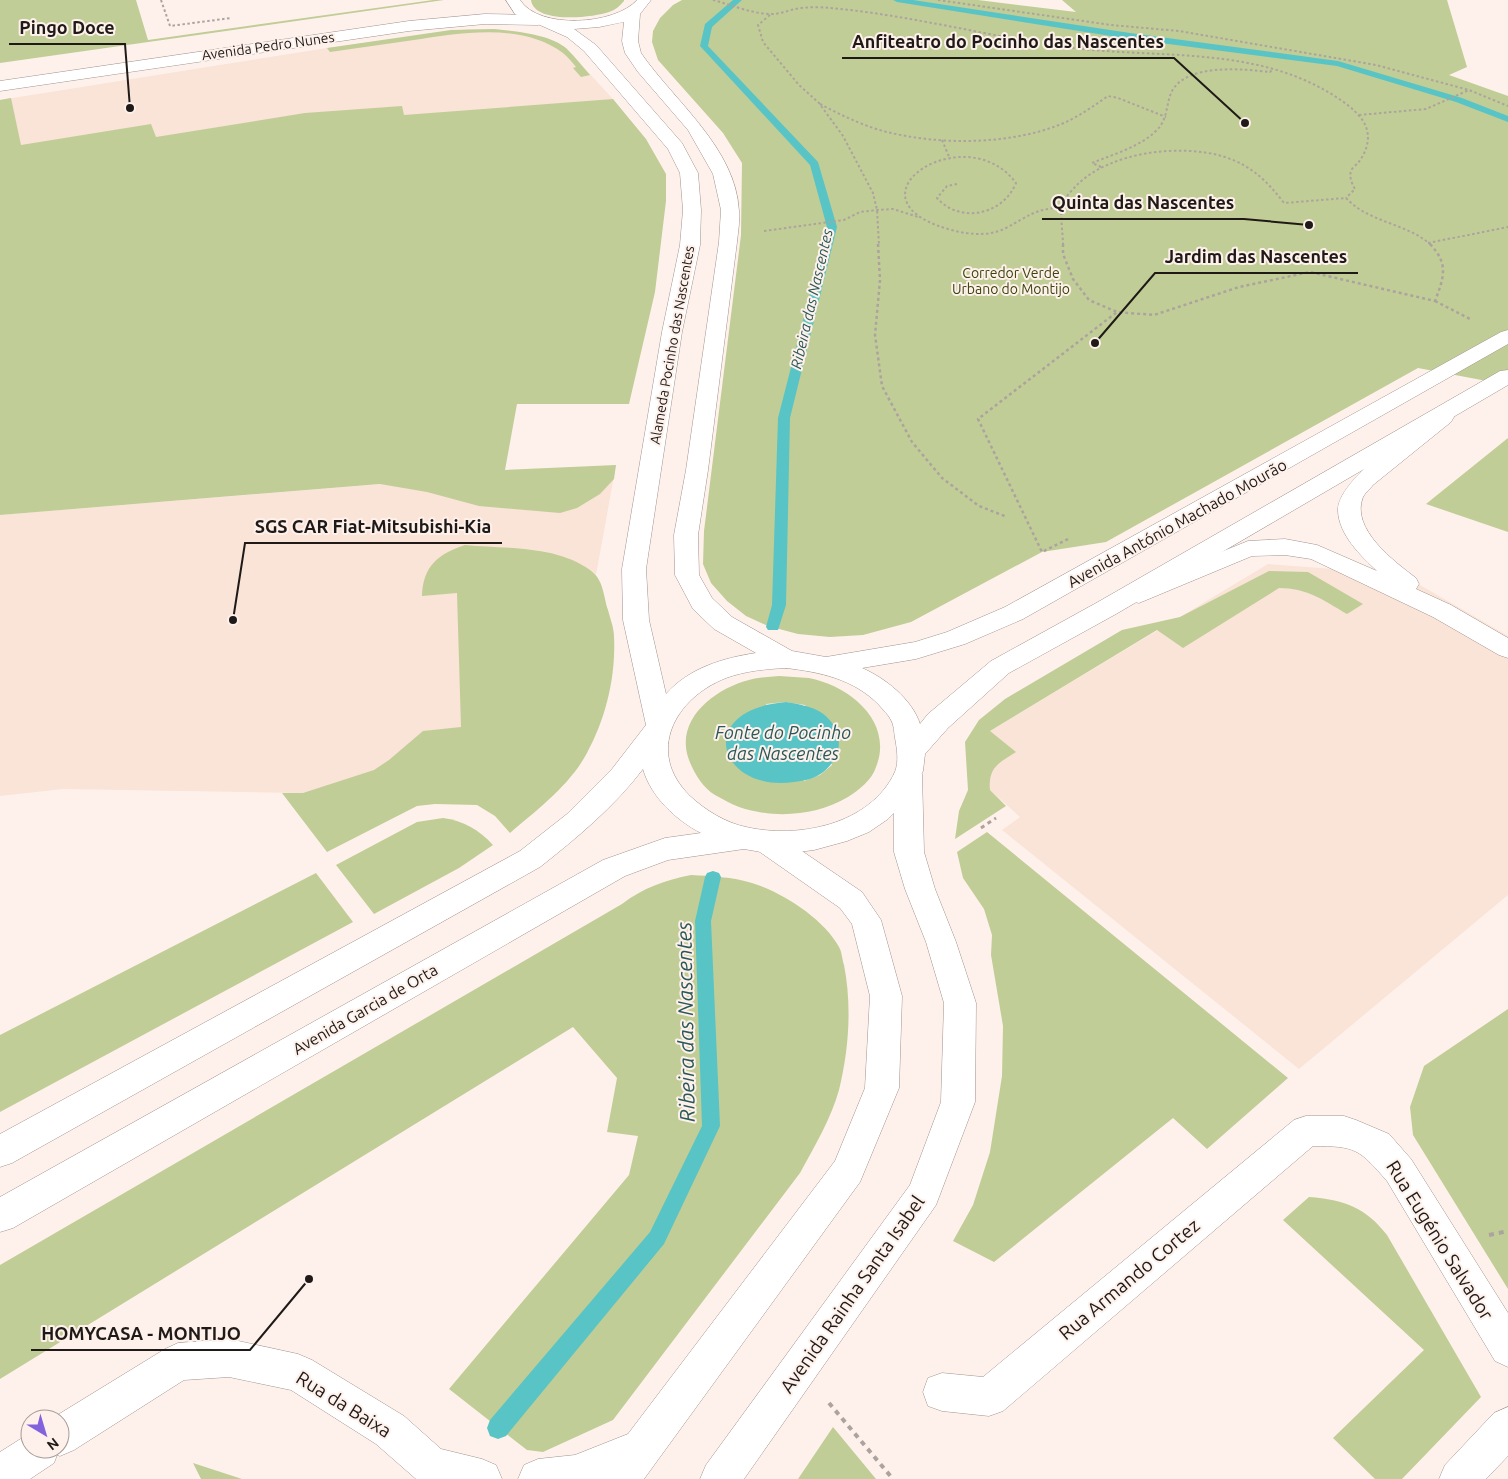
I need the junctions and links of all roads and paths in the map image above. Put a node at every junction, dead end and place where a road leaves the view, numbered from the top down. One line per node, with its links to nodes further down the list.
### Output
1 (161, 0): 9 (path)
2 (513, 0): 10 (main road, Alameda Pocinho das Nascentes)
3 (713, 0): 5 (path)
4 (938, 0): 14 (path)
5 (717, 1): 8 (path)
6 (486, 3): 12 (main road, Avenida Pedro Nunes)
7 (643, 4): 10 (main road, Avenida Pedro Nunes); 40 (main road)
8 (770, 14): 11 (path); 15 (path)
9 (239, 17)
10 (542, 21): 13 (main road, Avenida Pedro Nunes); 42 (main road, Alameda Pocinho das Nascentes)
11 (1272, 70): 17 (path); 18 (path)
12 (0, 76)
13 (0, 86)
14 (1468, 90): 16 (path); 17 (path)
15 (819, 103): 19 (path); 25 (path)
16 (1508, 106)
17 (1359, 115): 23 (path)
18 (1166, 117): 19 (path); 21 (path)
19 (942, 140): 20 (path)
20 (950, 159): 22 (path); 26 (path)
21 (1102, 167): 23 (path); 24 (path)
22 (957, 184)
23 (1346, 198): 29 (path)
24 (1062, 207): 26 (path); 31 (path)
25 (877, 210): 26 (path); 28 (path); 35 (path)
26 (919, 217)
27 (1508, 227): 29 (path)
28 (759, 232)
29 (1428, 243): 30 (path)
30 (1436, 301): 31 (path); 32 (path)
31 (1117, 312): 36 (path)
32 (1507, 336): 41 (main road, Avenida António Machado Mourão)
33 (1508, 376): 34 (main road)
34 (1452, 409): 37 (main road); 38 (main road)
35 (1008, 517)
36 (1042, 552)
37 (1107, 608): 38 (main road); 43 (main road)
38 (1442, 611): 39 (main road)
39 (1508, 649)
40 (786, 659): 41 (main road); 42 (main road)
41 (828, 665): 43 (main road, Avenida Rainha Santa Isabel)
42 (657, 728): 46 (main road, Alameda Pocinho das Nascentes); 48 (main road)
43 (910, 763): 46 (main road, Avenida Garcia de Orta); 61 (main road, Avenida Rainha Santa Isabel)
44 (996, 818): 45 (path)
45 (981, 828)
46 (755, 840): 49 (main road, Avenida Garcia de Orta); 56 (main road)
47 (1306, 1131): 50 (main road, Rua Eugénio Salvador); 51 (main road, Rua Armando Cortez)
48 (0, 1152)
49 (0, 1216)
50 (1508, 1348)
51 (942, 1392)
52 (822, 1395): 62 (path)
53 (1508, 1427): 63 (main road)
54 (70, 1430): 57 (main road, Rua da Baixa)
55 (25, 1459): 58 (main road)
56 (630, 1464): 60 (main road)
57 (435, 1472): 59 (main road, Rua da Baixa)
58 (0, 1475)
59 (482, 1479)
60 (538, 1479)
61 (720, 1479)
62 (893, 1479)
63 (1459, 1479)

